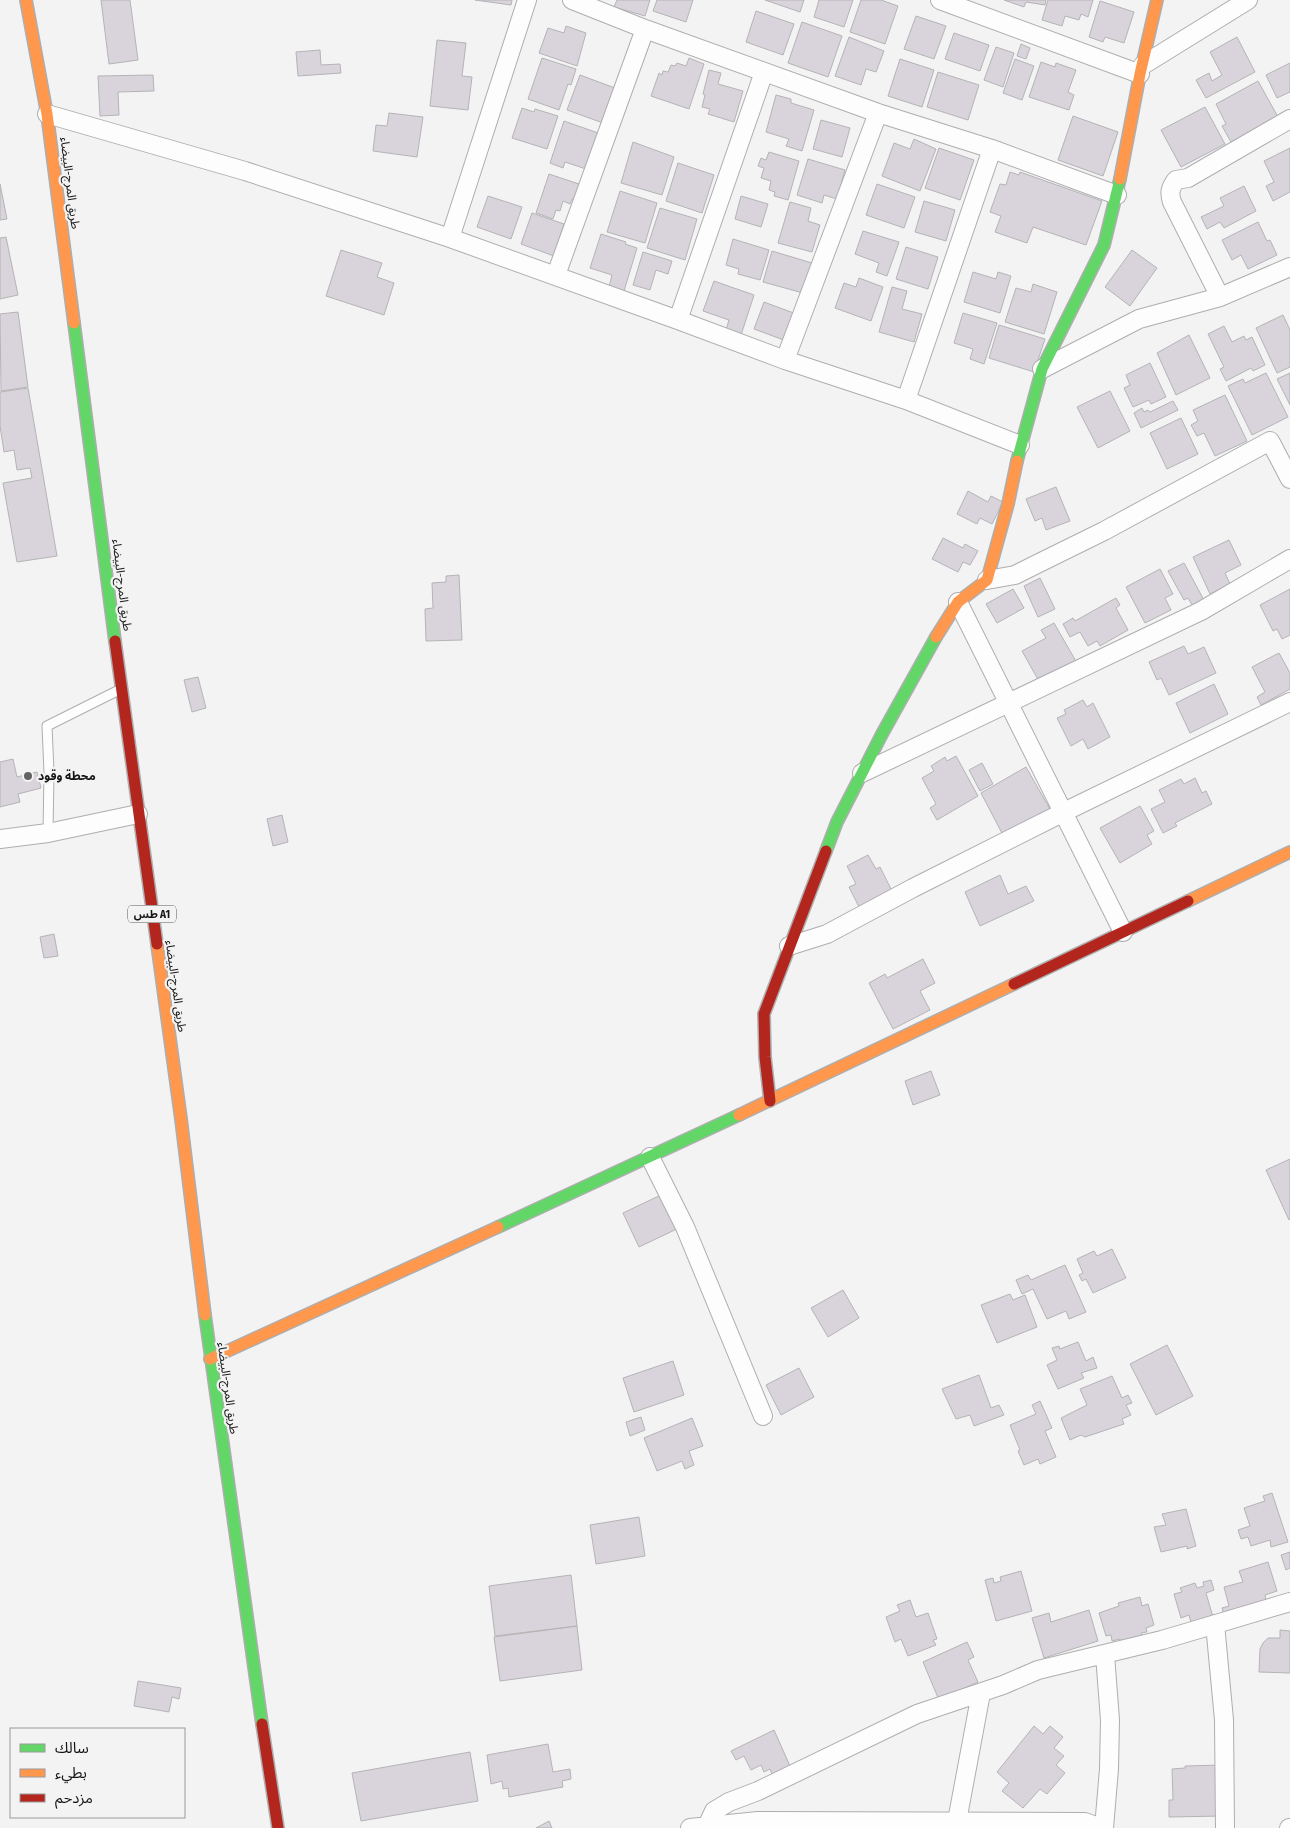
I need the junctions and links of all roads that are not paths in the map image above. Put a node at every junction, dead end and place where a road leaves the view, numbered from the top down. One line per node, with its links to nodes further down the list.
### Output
1 (26, 0): 11 (main road, طريق المرج-البيضاء / طس A1)
2 (527, 0): 15 (street)
3 (572, 0): 7 (street)
4 (940, 0): 8 (street)
5 (1157, 0): 8 (main road)
6 (1248, 0): 8 (street)
7 (645, 29): 9 (street); 17 (street)
8 (1142, 69): 14 (main road)
9 (764, 72): 10 (street); 19 (street)
10 (878, 113): 13 (street); 20 (street)
11 (47, 114): 15 (street); 28 (main road, طريق المرج-البيضاء / طس A1)
12 (1290, 119): 18 (street)
13 (992, 149): 14 (street); 22 (street)
14 (1116, 195): 21 (main road)
15 (450, 238): 17 (street)
16 (1290, 267): 18 (street)
17 (556, 275): 19 (street)
18 (1220, 297): 21 (street)
19 (678, 320): 20 (street)
20 (785, 360): 22 (street)
21 (1042, 369): 23 (main road)
22 (906, 400): 23 (street)
23 (1020, 445): 26 (main road)
24 (1290, 479): 26 (street)
25 (1290, 559): 30 (street)
26 (987, 580): 27 (main road)
27 (958, 602): 30 (street); 31 (main road)
28 (121, 689): 33 (main road, طريق المرج-البيضاء / طس A1); 34 (lane)
29 (1290, 702): 32 (street)
30 (1010, 703): 31 (street); 32 (street)
31 (862, 773): 38 (main road)
32 (1064, 812): 37 (street); 38 (street)
33 (138, 814): 34 (street); 41 (main road, طريق المرج-البيضاء / طس A1)
34 (48, 833): 35 (street)
35 (0, 839)
36 (1290, 852): 37 (main road)
37 (1123, 932): 39 (main road)
38 (789, 946): 39 (main road)
39 (770, 1102): 40 (main road)
40 (650, 1157): 41 (main road); 42 (street)
41 (210, 1359): 50 (main road, طريق المرج-البيضاء / طس A1)
42 (763, 1416)
43 (1290, 1602): 44 (street)
44 (1215, 1624): 45 (street); 52 (street)
45 (1106, 1655): 46 (street); 51 (street)
46 (981, 1693): 47 (street); 49 (street)
47 (957, 1821): 48 (street); 51 (street)
48 (823, 1825): 49 (street)
49 (694, 1827)
50 (278, 1828)
51 (1102, 1828)
52 (1224, 1828)

